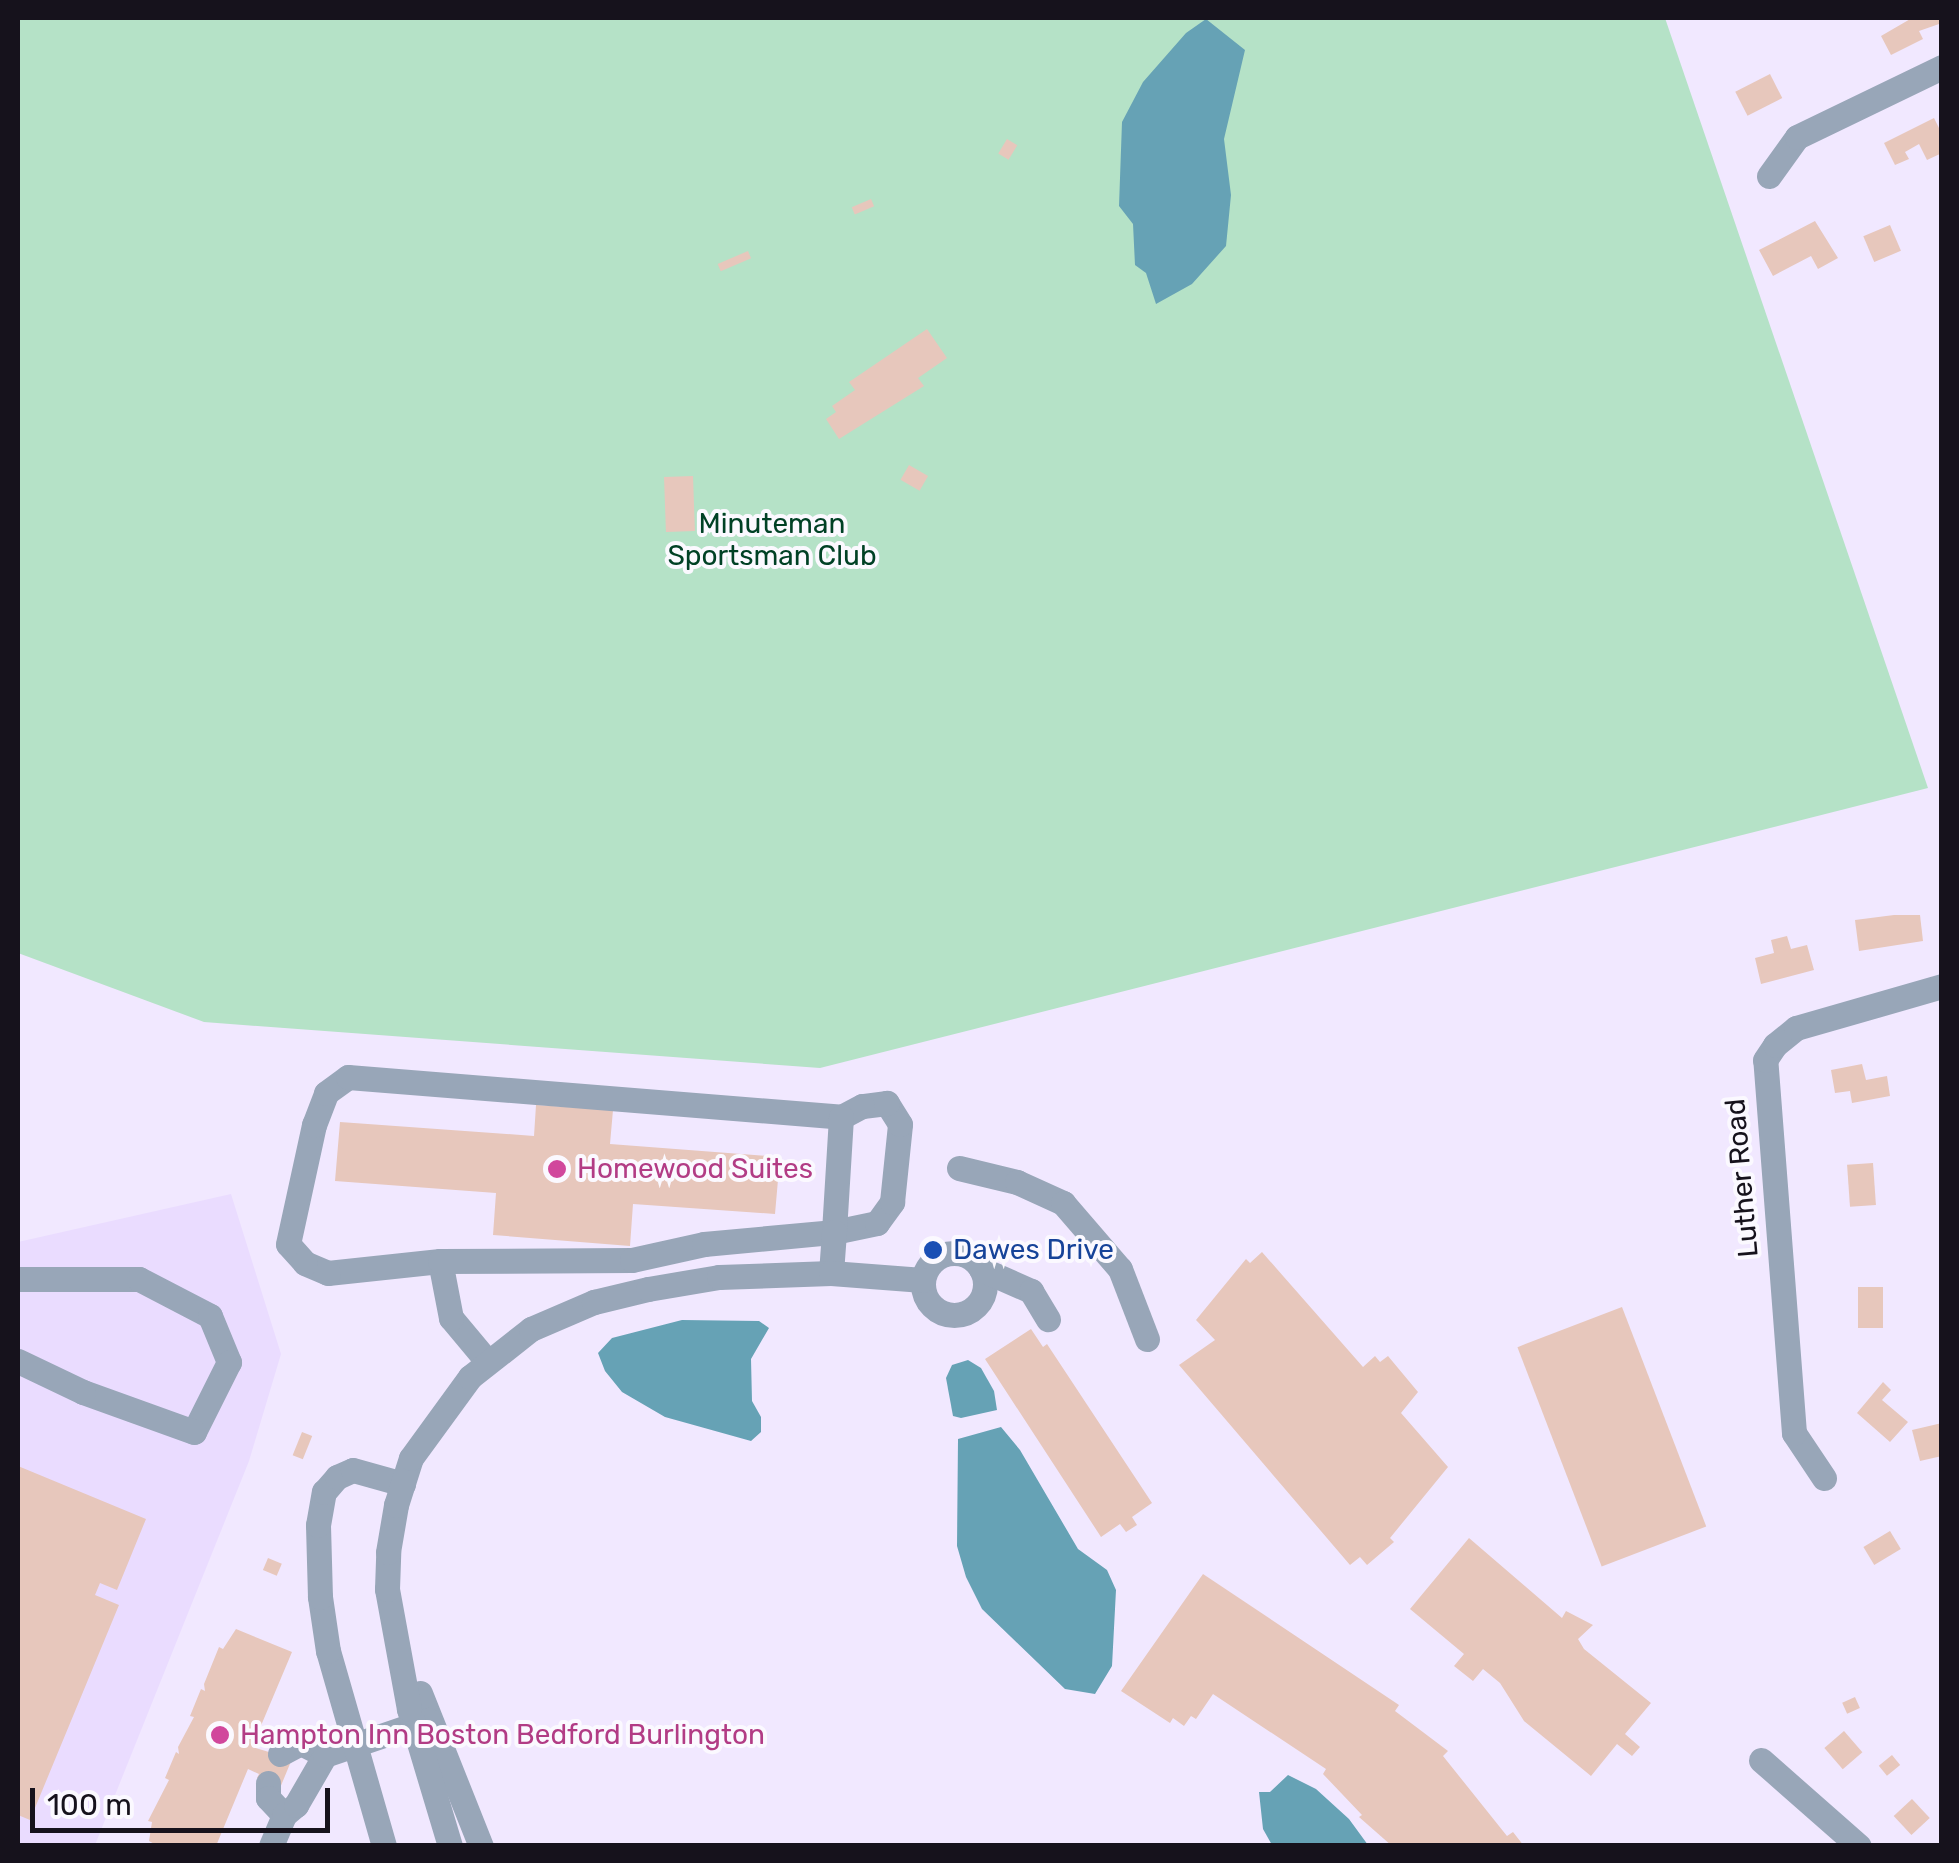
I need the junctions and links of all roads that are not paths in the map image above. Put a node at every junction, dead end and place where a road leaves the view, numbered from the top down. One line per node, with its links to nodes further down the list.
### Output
1 (1942, 67): 2 (street)
2 (1769, 176)
3 (1942, 986): 16 (street, Luther Road)
4 (842, 1117): 6 (street); 6 (street); 7 (street)
5 (960, 1168): 13 (street)
6 (834, 1232): 7 (street); 9 (street)
7 (440, 1261): 15 (street)
8 (982, 1269): 11 (street); 11 (street); 12 (street)
9 (831, 1273): 11 (street); 15 (street)
10 (18, 1280): 14 (street)
11 (923, 1280)
12 (1048, 1319)
13 (1147, 1339)
14 (18, 1361)
15 (487, 1361): 17 (street)
16 (1824, 1478)
17 (403, 1484): 18 (street); 19 (street)
18 (423, 1722): 19 (street); 27 (street); 28 (street)
19 (357, 1743): 21 (street); 26 (street)
20 (280, 1754): 21 (street)
21 (325, 1755): 24 (street)
22 (1760, 1760): 29 (street)
23 (268, 1783): 24 (street)
24 (284, 1815): 25 (street)
25 (271, 1846)
26 (384, 1846)
27 (450, 1846)
28 (480, 1846)
29 (1859, 1846)

